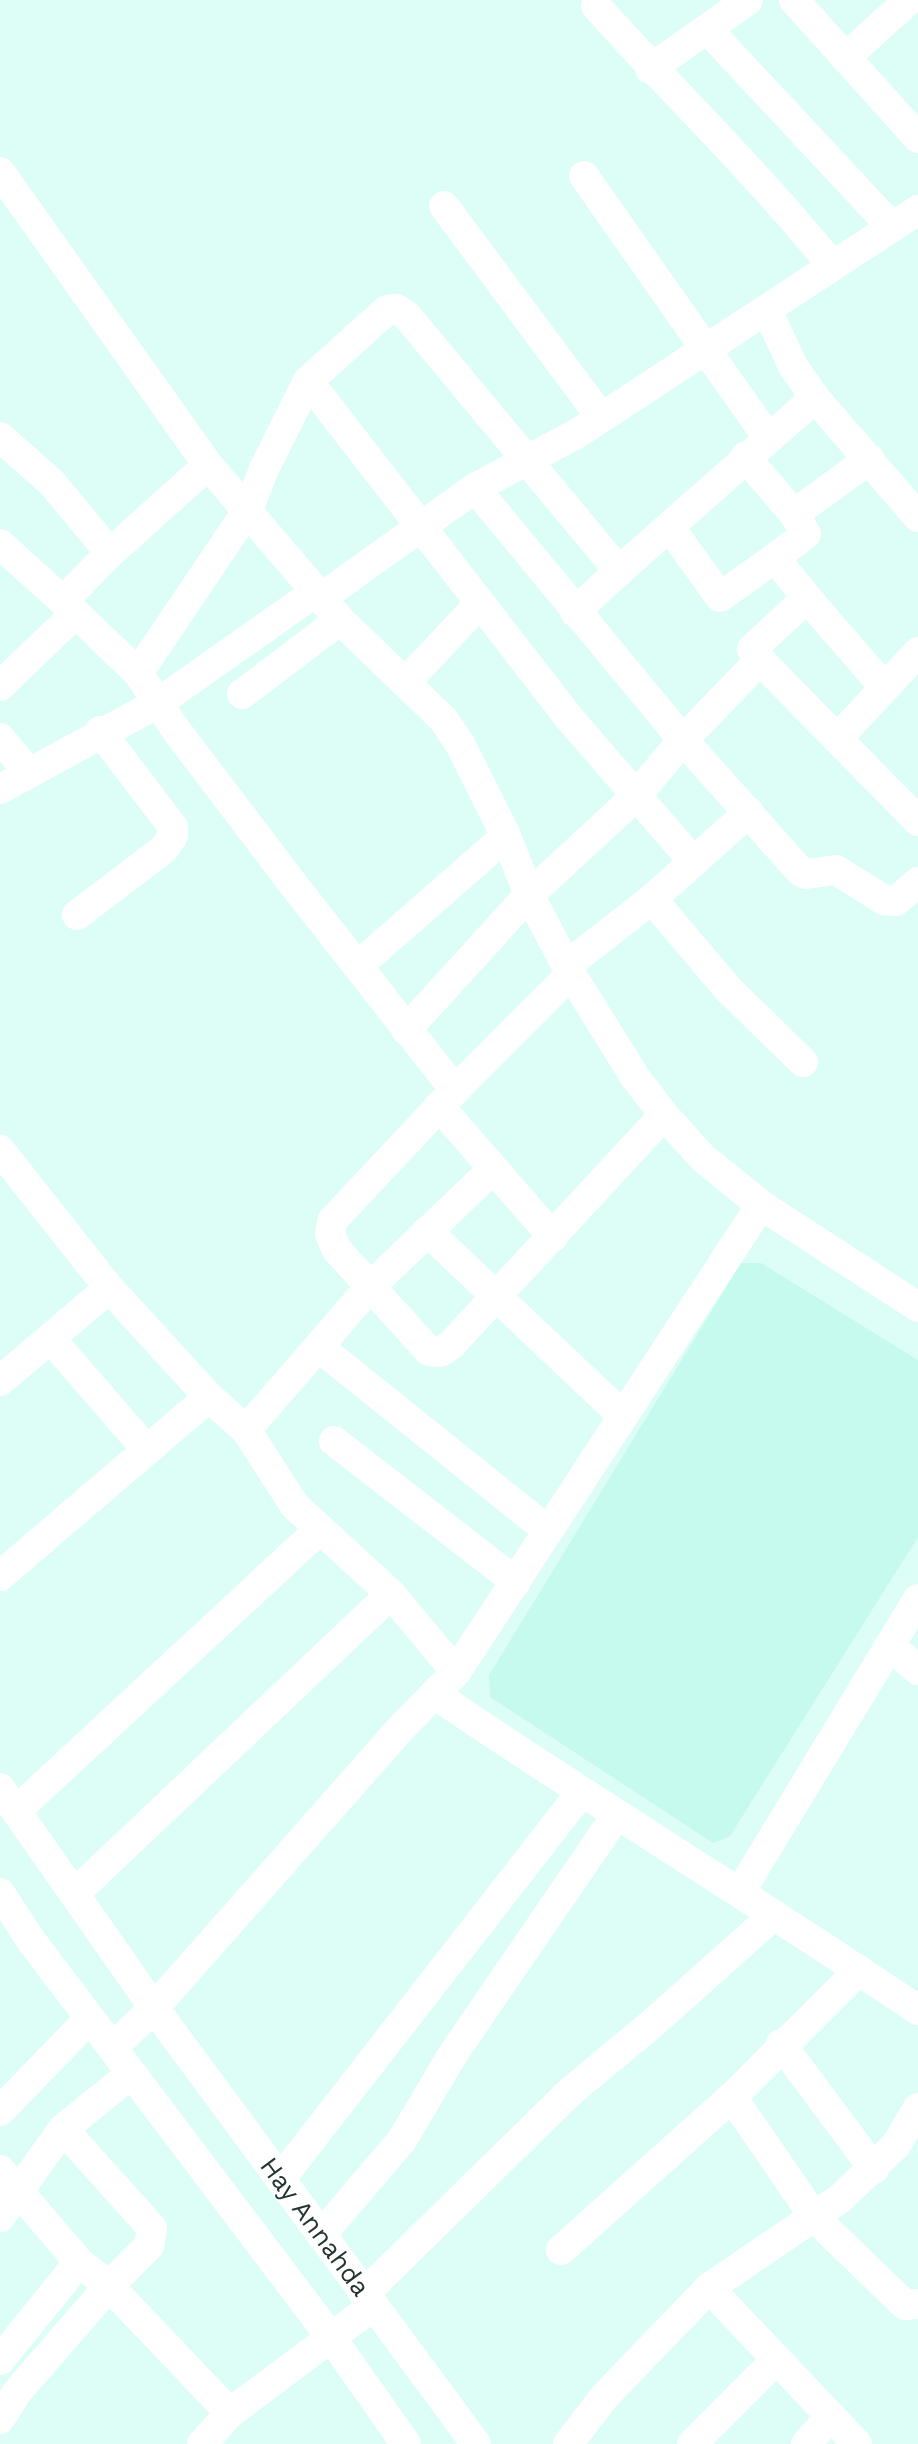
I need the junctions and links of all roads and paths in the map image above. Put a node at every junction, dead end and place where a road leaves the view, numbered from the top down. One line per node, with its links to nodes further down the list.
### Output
1 (794, 0): 6 (street)
2 (909, 0): 6 (street)
3 (736, 4): 5 (street)
4 (596, 6): 7 (street)
5 (708, 30): 7 (street); 13 (street)
6 (846, 57): 8 (street)
7 (650, 69): 14 (street)
8 (918, 138)
9 (0, 172): 24 (street)
10 (584, 176): 16 (street)
11 (444, 206): 19 (street)
12 (918, 210): 13 (street)
13 (892, 227): 14 (street)
14 (832, 265): 15 (street)
15 (767, 310): 16 (street); 18 (street)
16 (706, 351): 19 (street); 21 (street)
17 (308, 381): 23 (street); 26 (street); 29 (street)
18 (815, 398): 21 (street); 22 (street)
19 (601, 417): 23 (street)
20 (0, 437): 32 (street)
21 (757, 447): 27 (street); 30 (street)
22 (870, 459): 27 (street); 28 (street)
23 (531, 461): 25 (street); 34 (street)
24 (208, 465): 26 (street); 32 (street)
25 (475, 488): 29 (street); 39 (street)
26 (248, 510): 36 (street); 42 (street)
27 (794, 514): 33 (street)
28 (918, 517)
29 (420, 525): 36 (street); 37 (street)
30 (671, 529): 33 (street); 34 (street)
31 (0, 544): 38 (street)
32 (110, 553): 38 (street)
33 (775, 558): 35 (street)
34 (619, 571): 39 (street)
35 (807, 598): 41 (street); 45 (street)
36 (326, 603): 43 (street); 46 (street); 47 (street)
37 (479, 604): 43 (street); 54 (street)
38 (69, 608): 42 (street); 44 (street)
39 (575, 612): 51 (street)
40 (918, 652): 45 (street)
41 (760, 660): 50 (street); 51 (street)
42 (138, 673): 47 (street)
43 (406, 682): 57 (street)
44 (0, 686)
45 (885, 688): 50 (street)
46 (242, 694)
47 (158, 703): 48 (street); 63 (street)
48 (100, 731): 52 (street); 62 (street)
49 (0, 738): 52 (street)
50 (838, 738): 56 (street)
51 (683, 740): 54 (street); 55 (street)
52 (29, 773): 53 (street)
53 (0, 789)
54 (635, 797): 58 (street); 60 (street)
55 (749, 812): 58 (street); 59 (street)
56 (918, 821)
57 (506, 836): 60 (street); 63 (street)
58 (693, 861): 61 (street)
59 (918, 882)
60 (529, 895): 64 (street); 65 (street)
61 (652, 899): 64 (street); 66 (street)
62 (77, 915)
63 (359, 965): 65 (street)
64 (568, 970): 67 (street); 68 (street)
65 (406, 1030): 67 (street)
66 (803, 1062)
67 (447, 1098): 70 (street); 74 (street)
68 (664, 1115): 71 (street); 73 (street)
69 (0, 1150): 75 (street)
70 (493, 1169): 72 (street); 73 (street)
71 (761, 1205): 77 (street); 82 (street)
72 (427, 1231): 74 (street); 76 (street)
73 (553, 1237): 76 (street)
74 (370, 1287): 76 (street); 79 (street)
75 (109, 1288): 78 (street); 81 (street)
76 (496, 1295): 82 (street)
77 (918, 1307)
78 (50, 1338): 80 (street); 85 (street)
79 (320, 1348): 83 (street); 87 (street)
80 (0, 1381)
81 (209, 1397): 83 (street); 85 (street)
82 (622, 1415): 87 (street)
83 (246, 1430): 86 (street)
84 (334, 1441): 89 (street)
85 (147, 1450): 88 (street)
86 (320, 1529): 90 (street); 97 (street)
87 (547, 1530): 89 (street)
88 (0, 1576)
89 (516, 1582): 94 (street)
90 (391, 1594): 94 (street); 101 (street)
91 (918, 1599): 92 (street)
92 (890, 1646): 93 (street); 99 (street)
93 (918, 1670)
94 (456, 1672): 95 (street)
95 (436, 1695): 96 (street); 104 (street)
96 (580, 1794): 98 (street); 115 (street)
97 (9, 1799): 101 (street, Hay Annahda)
98 (616, 1816): 99 (street); 119 (street)
99 (740, 1892): 102 (street)
100 (0, 1893): 106 (street, Hay Annahda)
101 (74, 1894): 104 (street, Hay Annahda)
102 (774, 1915): 103 (street); 124 (street)
103 (859, 1970): 105 (street); 107 (street)
104 (154, 2008): 108 (street); 115 (street, Hay Annahda)
105 (918, 2010)
106 (89, 2019): 108 (street, Hay Annahda); 112 (street)
107 (781, 2044): 110 (street); 114 (street)
108 (113, 2047): 109 (street, Hay Annahda)
109 (131, 2074): 113 (street); 126 (street, Hay Annahda)
110 (732, 2097): 118 (street); 120 (street)
111 (918, 2108): 114 (street)
112 (0, 2111)
113 (63, 2129): 116 (street); 122 (street)
114 (874, 2169): 118 (street)
115 (282, 2177): 119 (street, Hay Annahda)
116 (9, 2181): 117 (street); 121 (street)
117 (0, 2217)
118 (815, 2218): 123 (street); 125 (street)
119 (322, 2234): 124 (street, Hay Annahda)
120 (561, 2250)
121 (79, 2262): 122 (street); 128 (street)
122 (109, 2286): 130 (street); 131 (street)
123 (709, 2288): 127 (street); 134 (street)
124 (368, 2300): 126 (street); 133 (street, Hay Annahda)
125 (918, 2304)
126 (330, 2336): 131 (street); 132 (street, Hay Annahda)
127 (777, 2359): 129 (street); 135 (street)
128 (0, 2360)
129 (831, 2416): 136 (street); 137 (street)
130 (0, 2419)
131 (215, 2434)
132 (406, 2444)
133 (476, 2444)
134 (568, 2444)
135 (692, 2444)
136 (806, 2444)
137 (857, 2444)

